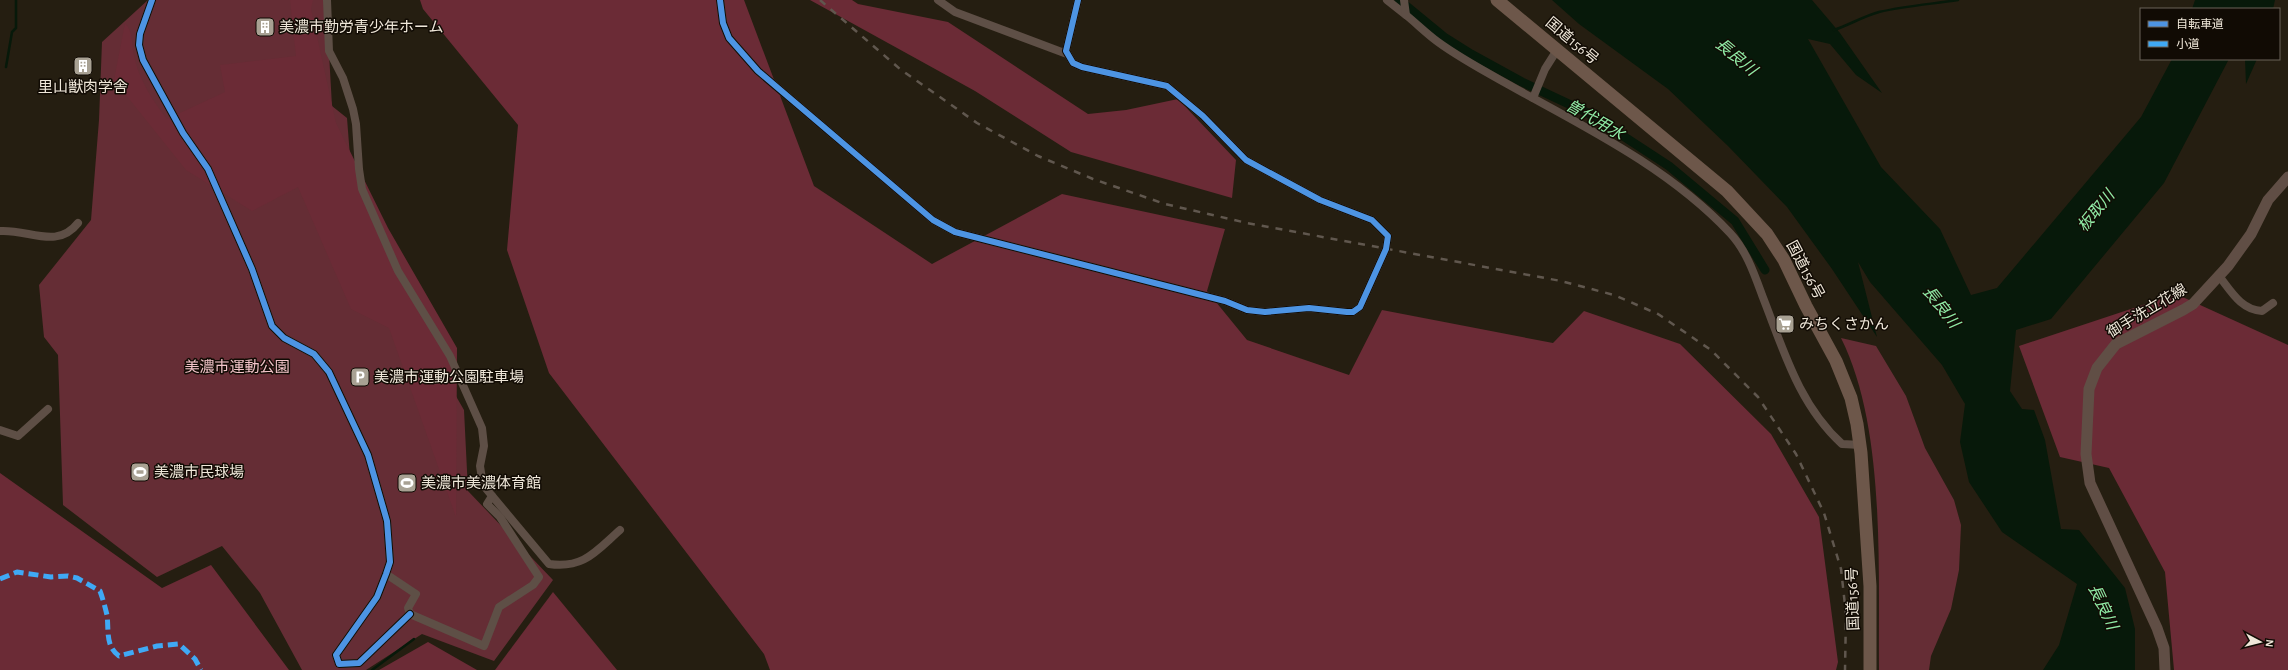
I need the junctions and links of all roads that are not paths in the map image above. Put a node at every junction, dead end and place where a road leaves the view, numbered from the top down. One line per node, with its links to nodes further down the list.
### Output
1 (152, 0): 23 (street)
2 (327, 0): 21 (street)
3 (720, 0): 11 (street)
4 (938, 0): 11 (street)
5 (1078, 0): 11 (street)
6 (1387, 0): 9 (street)
7 (1404, 0): 9 (street)
8 (1497, 0): 10 (highway, 国道156号)
9 (1406, 13): 12 (street)
10 (1557, 50): 12 (street); 20 (highway, 国道156号)
11 (1067, 54)
12 (1535, 92): 20 (street)
13 (2288, 177): 16 (main road, 御手洗立花線)
14 (78, 223): 15 (street)
15 (0, 231)
16 (2219, 276): 17 (street); 26 (main road, 御手洗立花線)
17 (2273, 303)
18 (48, 410): 19 (street)
19 (0, 430)
20 (1860, 445): 25 (highway, 国道156号)
21 (492, 496): 22 (street); 24 (street)
22 (620, 530)
23 (386, 574): 24 (street); 24 (street)
24 (410, 614)
25 (1870, 670)
26 (2165, 670)

